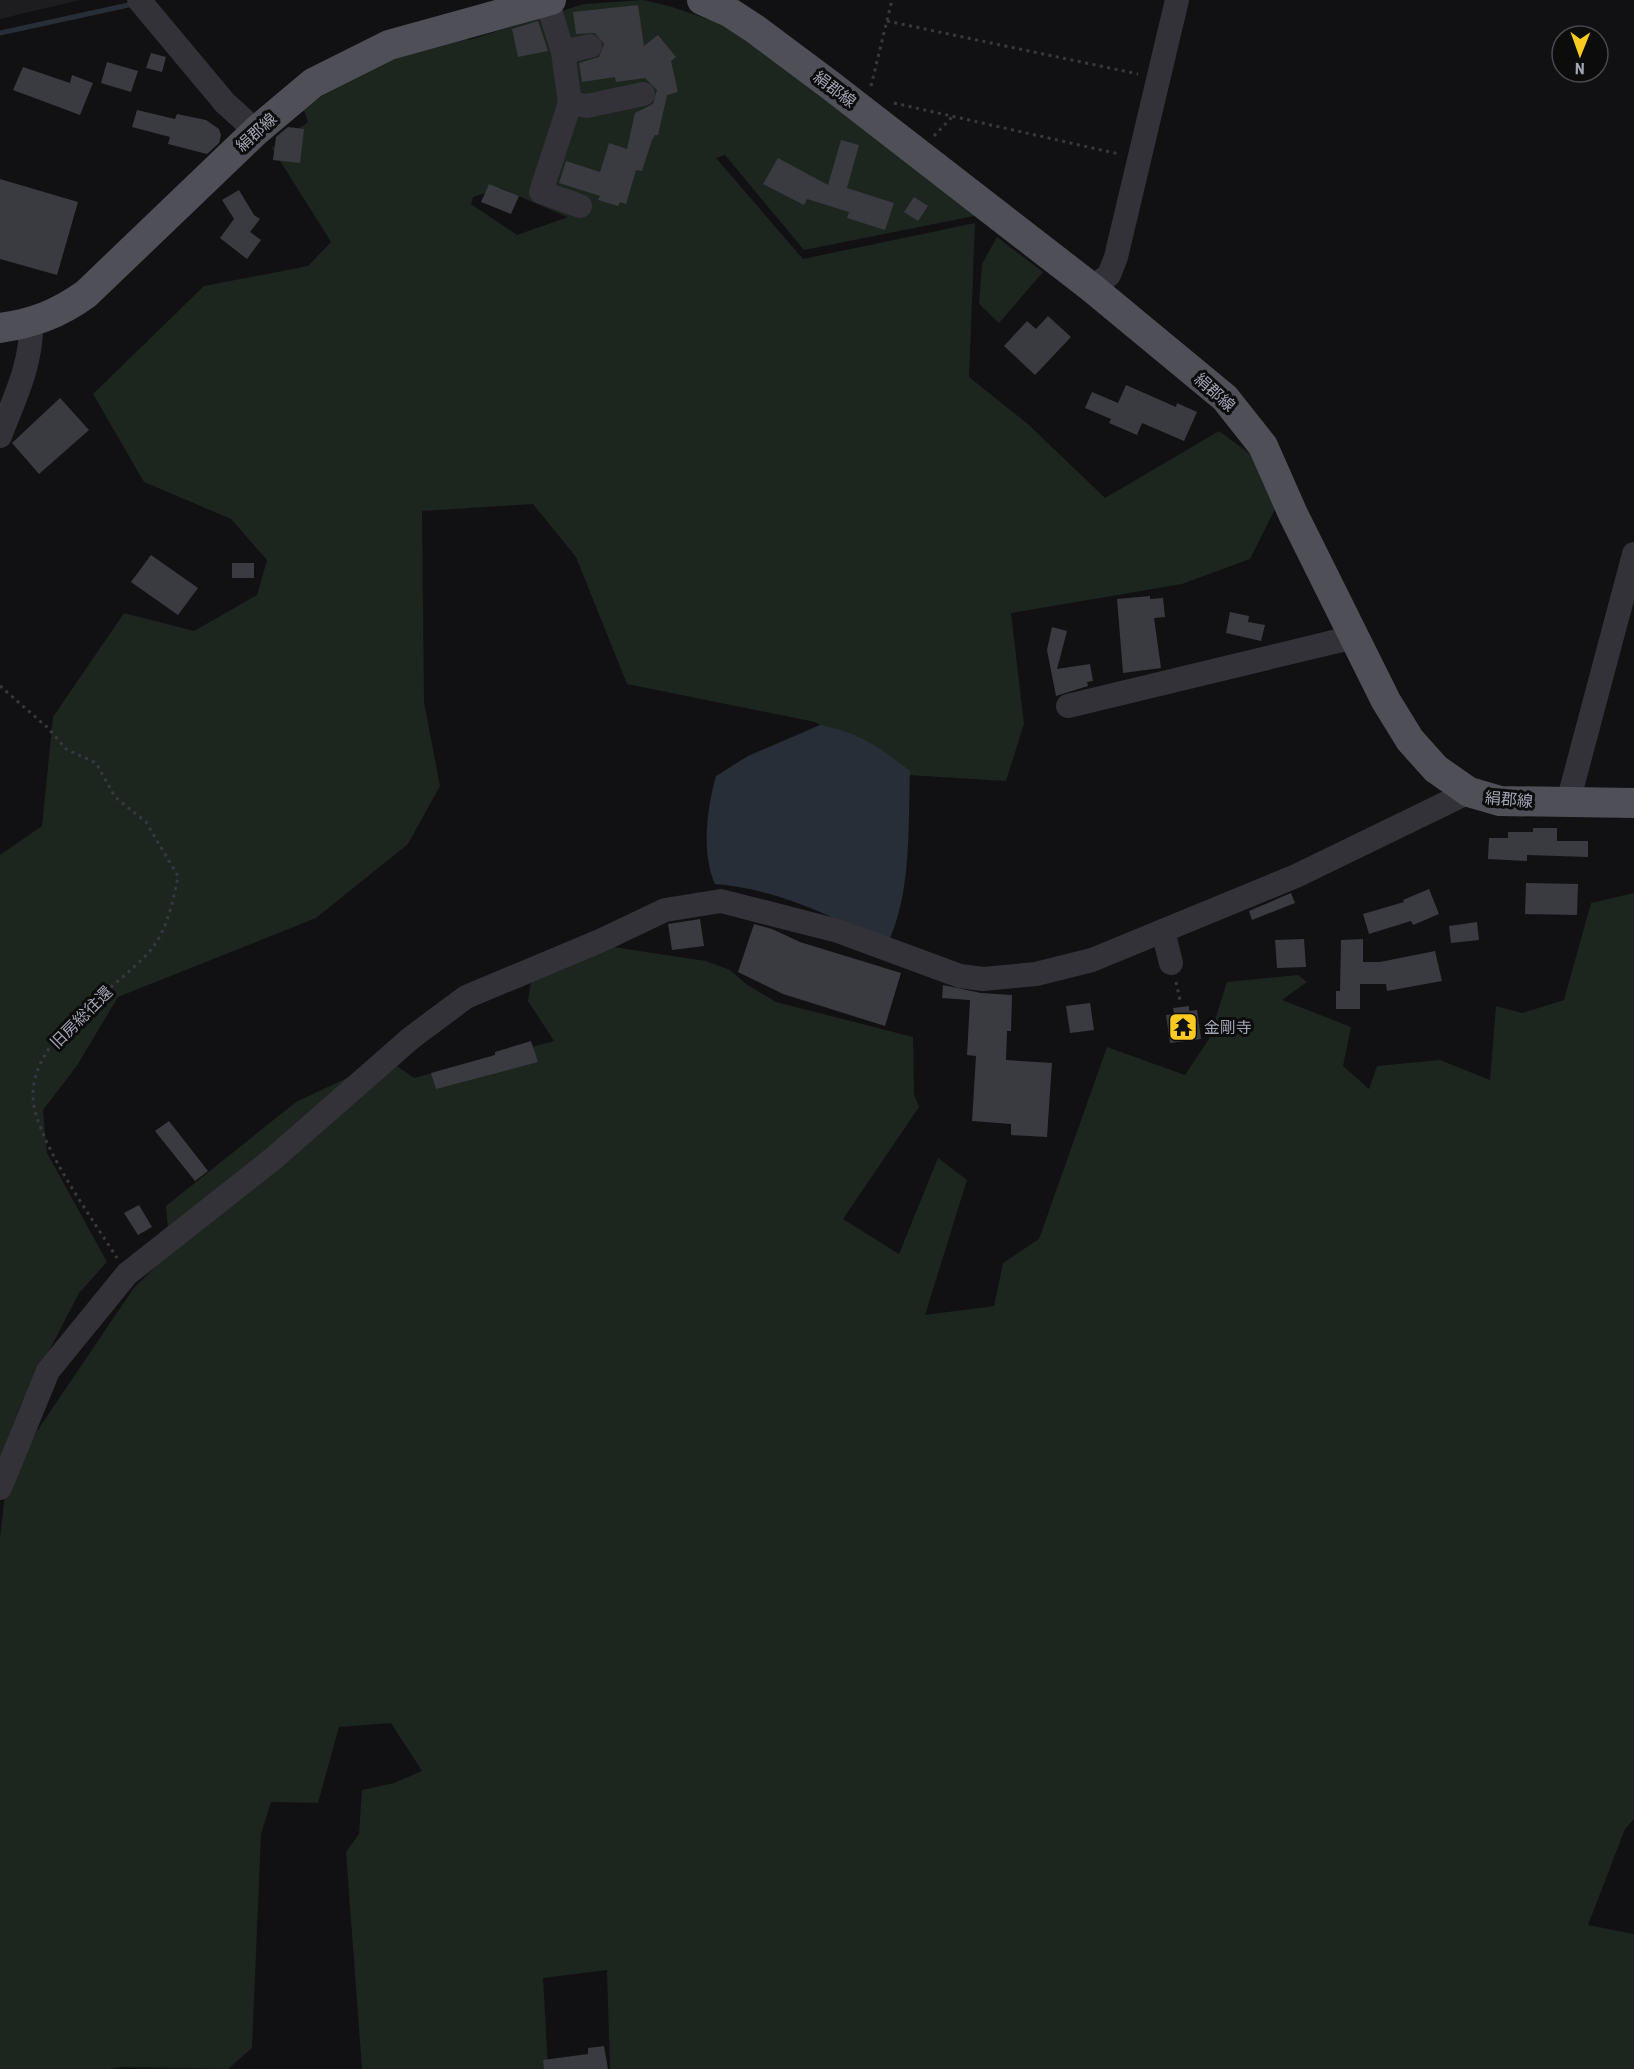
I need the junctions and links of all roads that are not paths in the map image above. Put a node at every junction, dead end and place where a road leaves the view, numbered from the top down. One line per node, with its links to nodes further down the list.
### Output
1 (702, 0): 11 (main road, 絹郡線)
2 (1177, 0): 11 (street)
3 (549, 1): 6 (street); 9 (main road, 絹郡線)
4 (144, 6): 9 (street)
5 (590, 46): 6 (street)
6 (563, 52): 8 (street)
7 (643, 94): 8 (street)
8 (570, 103): 10 (street)
9 (256, 131): 12 (main road, 絹郡線)
10 (580, 206)
11 (1092, 288): 16 (main road, 絹郡線)
12 (31, 324): 13 (main road, 絹郡線); 14 (street)
13 (0, 328)
14 (0, 436)
15 (1634, 554): 19 (street)
16 (1354, 637): 17 (street); 18 (main road, 絹郡線)
17 (1068, 706)
18 (1469, 792): 19 (main road, 絹郡線); 21 (street)
19 (1568, 802): 20 (main road, 絹郡線)
20 (1634, 803)
21 (1163, 931): 22 (street); 23 (street)
22 (1171, 963)
23 (0, 1488)

